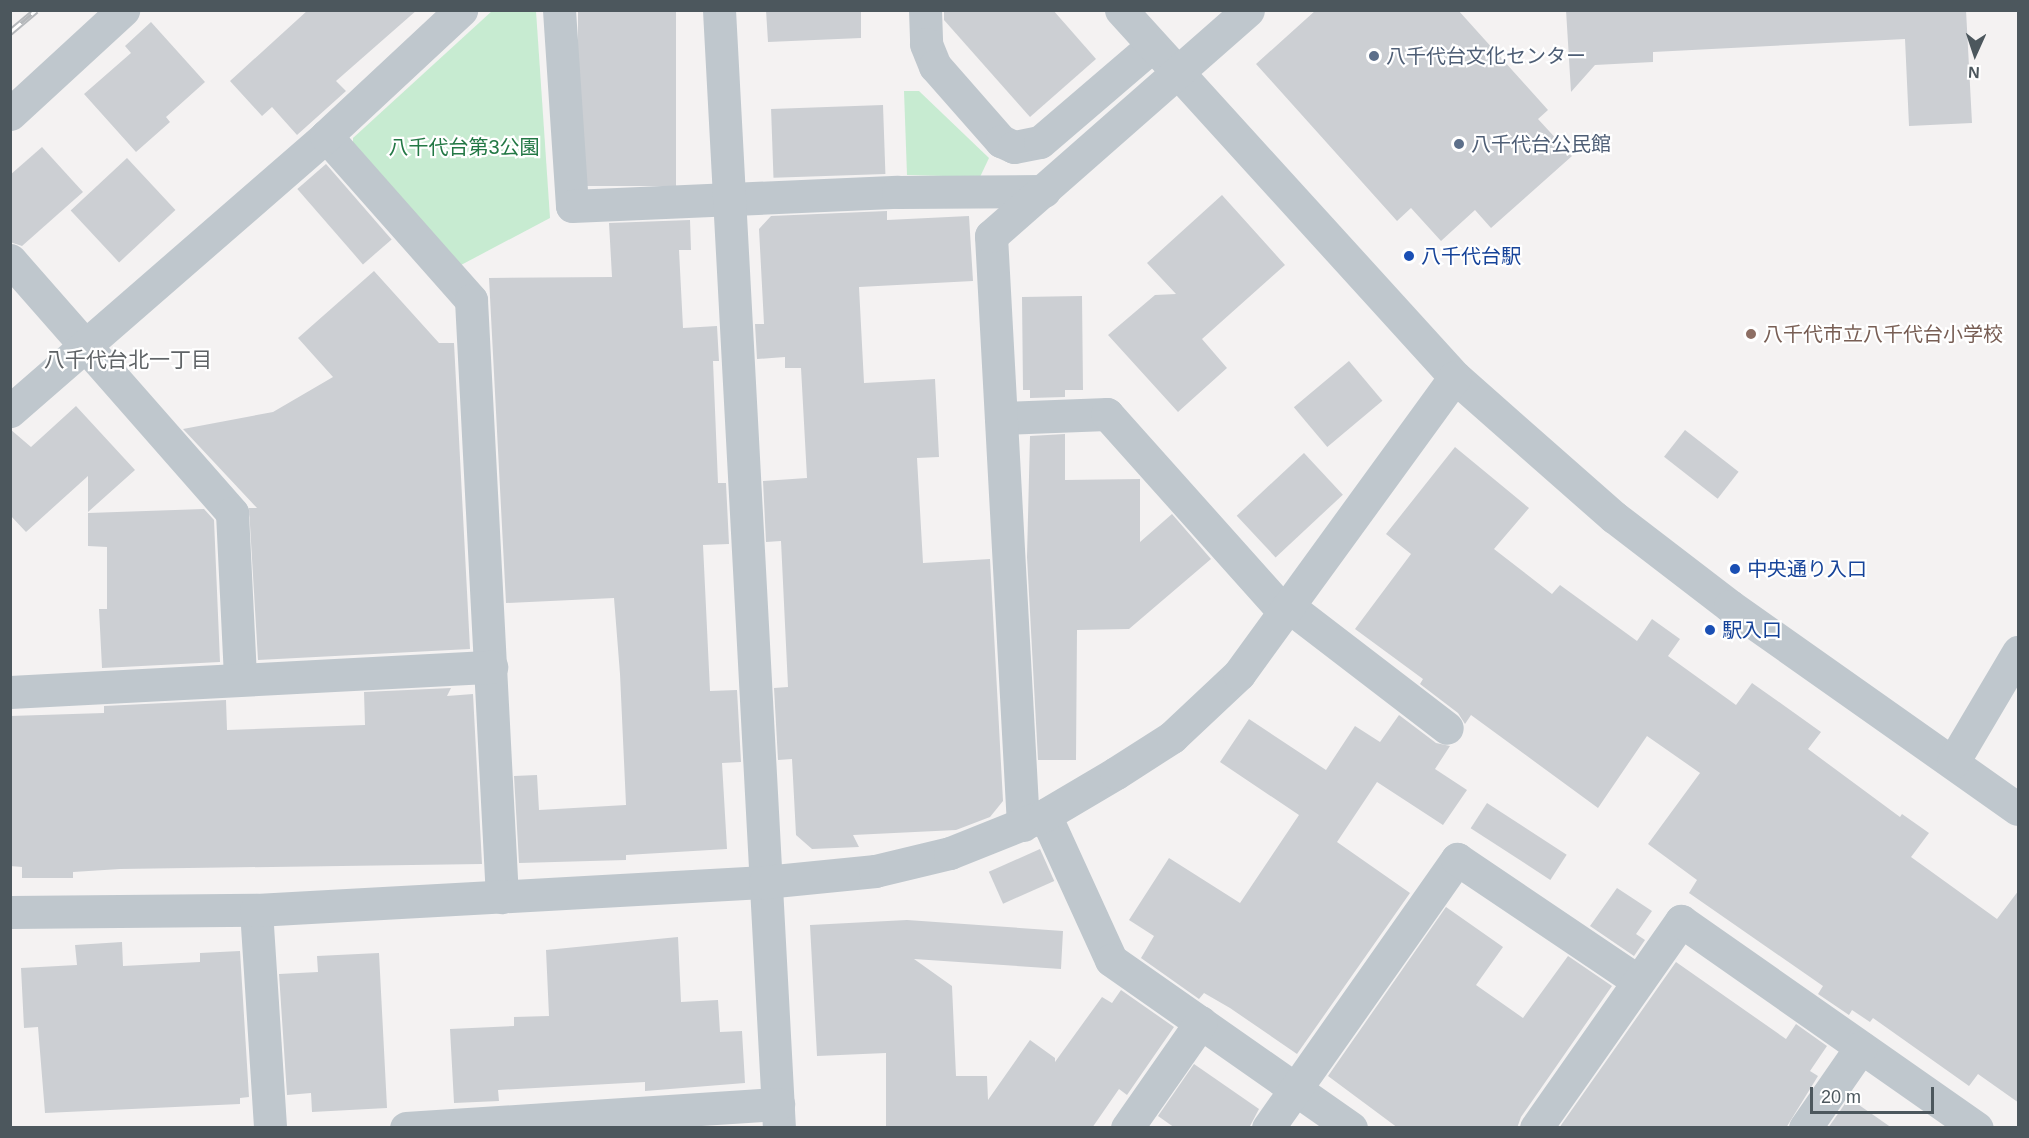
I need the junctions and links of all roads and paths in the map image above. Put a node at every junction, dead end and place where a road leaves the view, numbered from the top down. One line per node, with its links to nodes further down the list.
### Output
1 (123, 10): 10 (street)
2 (461, 10): 11 (street)
3 (558, 10): 13 (street)
4 (718, 10): 13 (street)
5 (925, 10): 8 (street)
6 (1121, 10): 8 (street)
7 (1248, 10): 9 (street)
8 (1152, 46): 9 (street)
9 (1176, 74): 12 (street); 16 (street)
10 (10, 114)
11 (326, 135): 15 (street); 21 (street)
12 (1044, 191): 13 (street); 18 (street)
13 (729, 199): 28 (street)
14 (10, 260): 15 (street)
15 (87, 343): 17 (street); 22 (street)
16 (1455, 377): 19 (street); 25 (street)
17 (10, 411)
18 (1002, 418): 19 (street); 27 (street)
19 (1286, 609): 24 (street); 27 (street)
20 (2019, 652): 25 (street)
21 (491, 668): 22 (street); 29 (street)
22 (240, 679): 23 (street)
23 (10, 693)
24 (1447, 728)
25 (1953, 762): 26 (street)
26 (2019, 809)
27 (1034, 820): 28 (street); 33 (street)
28 (765, 882): 29 (street); 36 (street)
29 (502, 897): 30 (street)
30 (256, 910): 31 (street); 38 (street)
31 (10, 912)
32 (1638, 981): 34 (street); 35 (street); 43 (street)
33 (1202, 1022): 35 (street); 40 (street)
34 (1861, 1047): 44 (street); 45 (street)
35 (1296, 1089): 41 (street); 42 (street)
36 (778, 1116): 37 (street)
37 (518, 1124): 39 (street)
38 (270, 1128)
39 (406, 1128)
40 (1127, 1128)
41 (1269, 1128)
42 (1351, 1128)
43 (1536, 1128)
44 (1805, 1128)
45 (1977, 1128)

